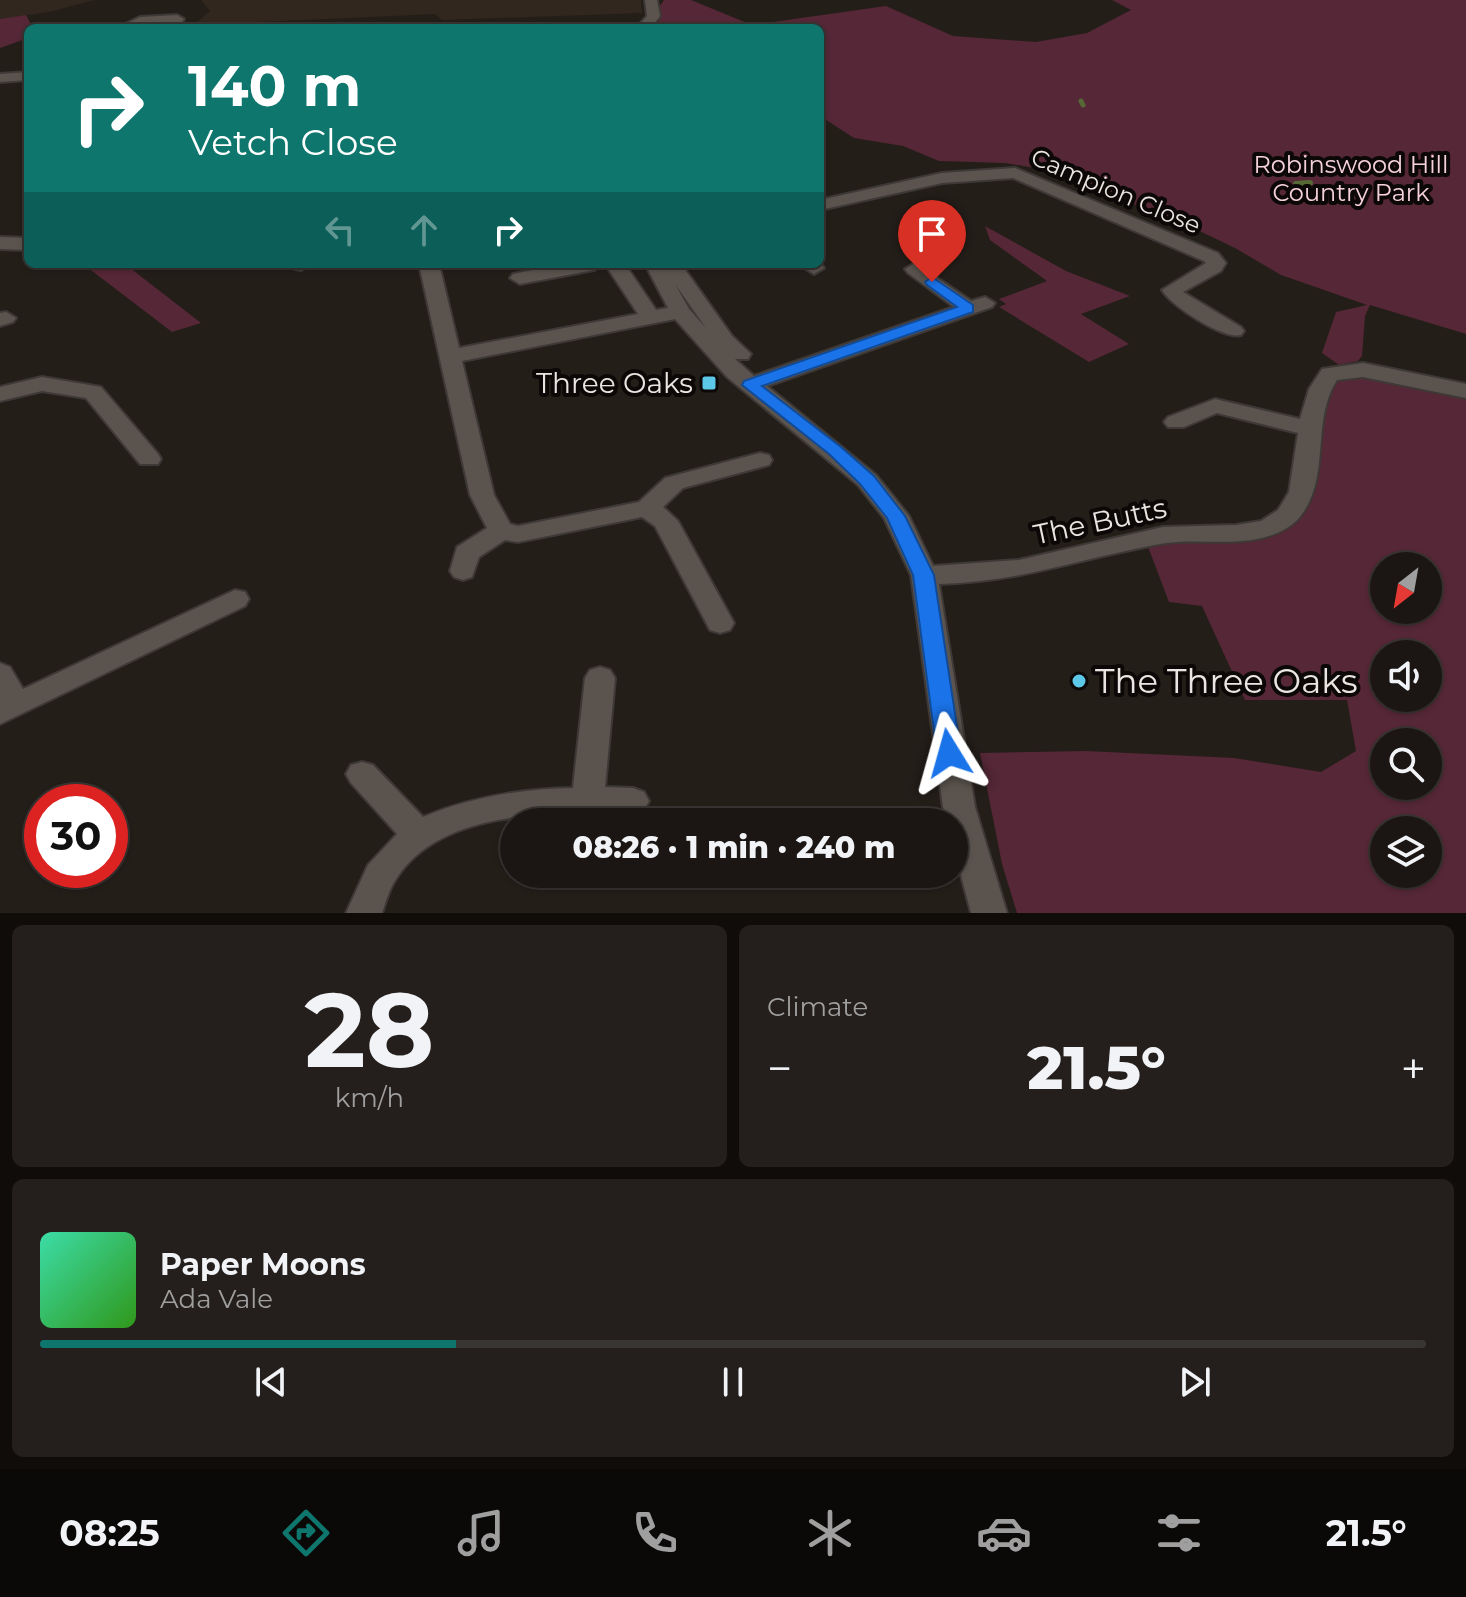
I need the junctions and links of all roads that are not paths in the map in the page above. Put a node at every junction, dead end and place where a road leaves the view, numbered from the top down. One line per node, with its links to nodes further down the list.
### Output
1 (651, 0): 4 (street)
2 (177, 19): 3 (street)
3 (133, 24)
4 (648, 24)
5 (24, 76): 6 (street)
6 (0, 78)
7 (824, 204): 19 (street, Campion Close)
8 (0, 243): 9 (street)
9 (24, 244)
10 (430, 268): 20 (street)
11 (573, 268): 16 (street)
12 (618, 268): 18 (street)
13 (657, 268): 17 (street)
14 (674, 268): 21 (street)
15 (914, 269): 21 (street)
16 (520, 278)
17 (680, 312): 18 (street); 21 (street)
18 (651, 318): 20 (street)
19 (1234, 331)
20 (452, 356): 29 (street)
21 (760, 381): 31 (street)
22 (1466, 391): 25 (street, The Butts)
23 (0, 394): 26 (street)
24 (1176, 422): 25 (street)
25 (1308, 428): 31 (street, The Butts)
26 (149, 459)
27 (760, 460): 28 (street)
28 (647, 508): 29 (street); 33 (street)
29 (501, 531): 30 (street)
30 (463, 571)
31 (924, 575): 42 (street)
32 (235, 599): 36 (street)
33 (720, 623)
34 (0, 674): 36 (street)
35 (600, 678): 38 (street)
36 (8, 709)
37 (362, 774): 40 (street)
38 (588, 799): 39 (street); 40 (street)
39 (633, 801)
40 (418, 834): 41 (street)
41 (364, 913)
42 (989, 913)

